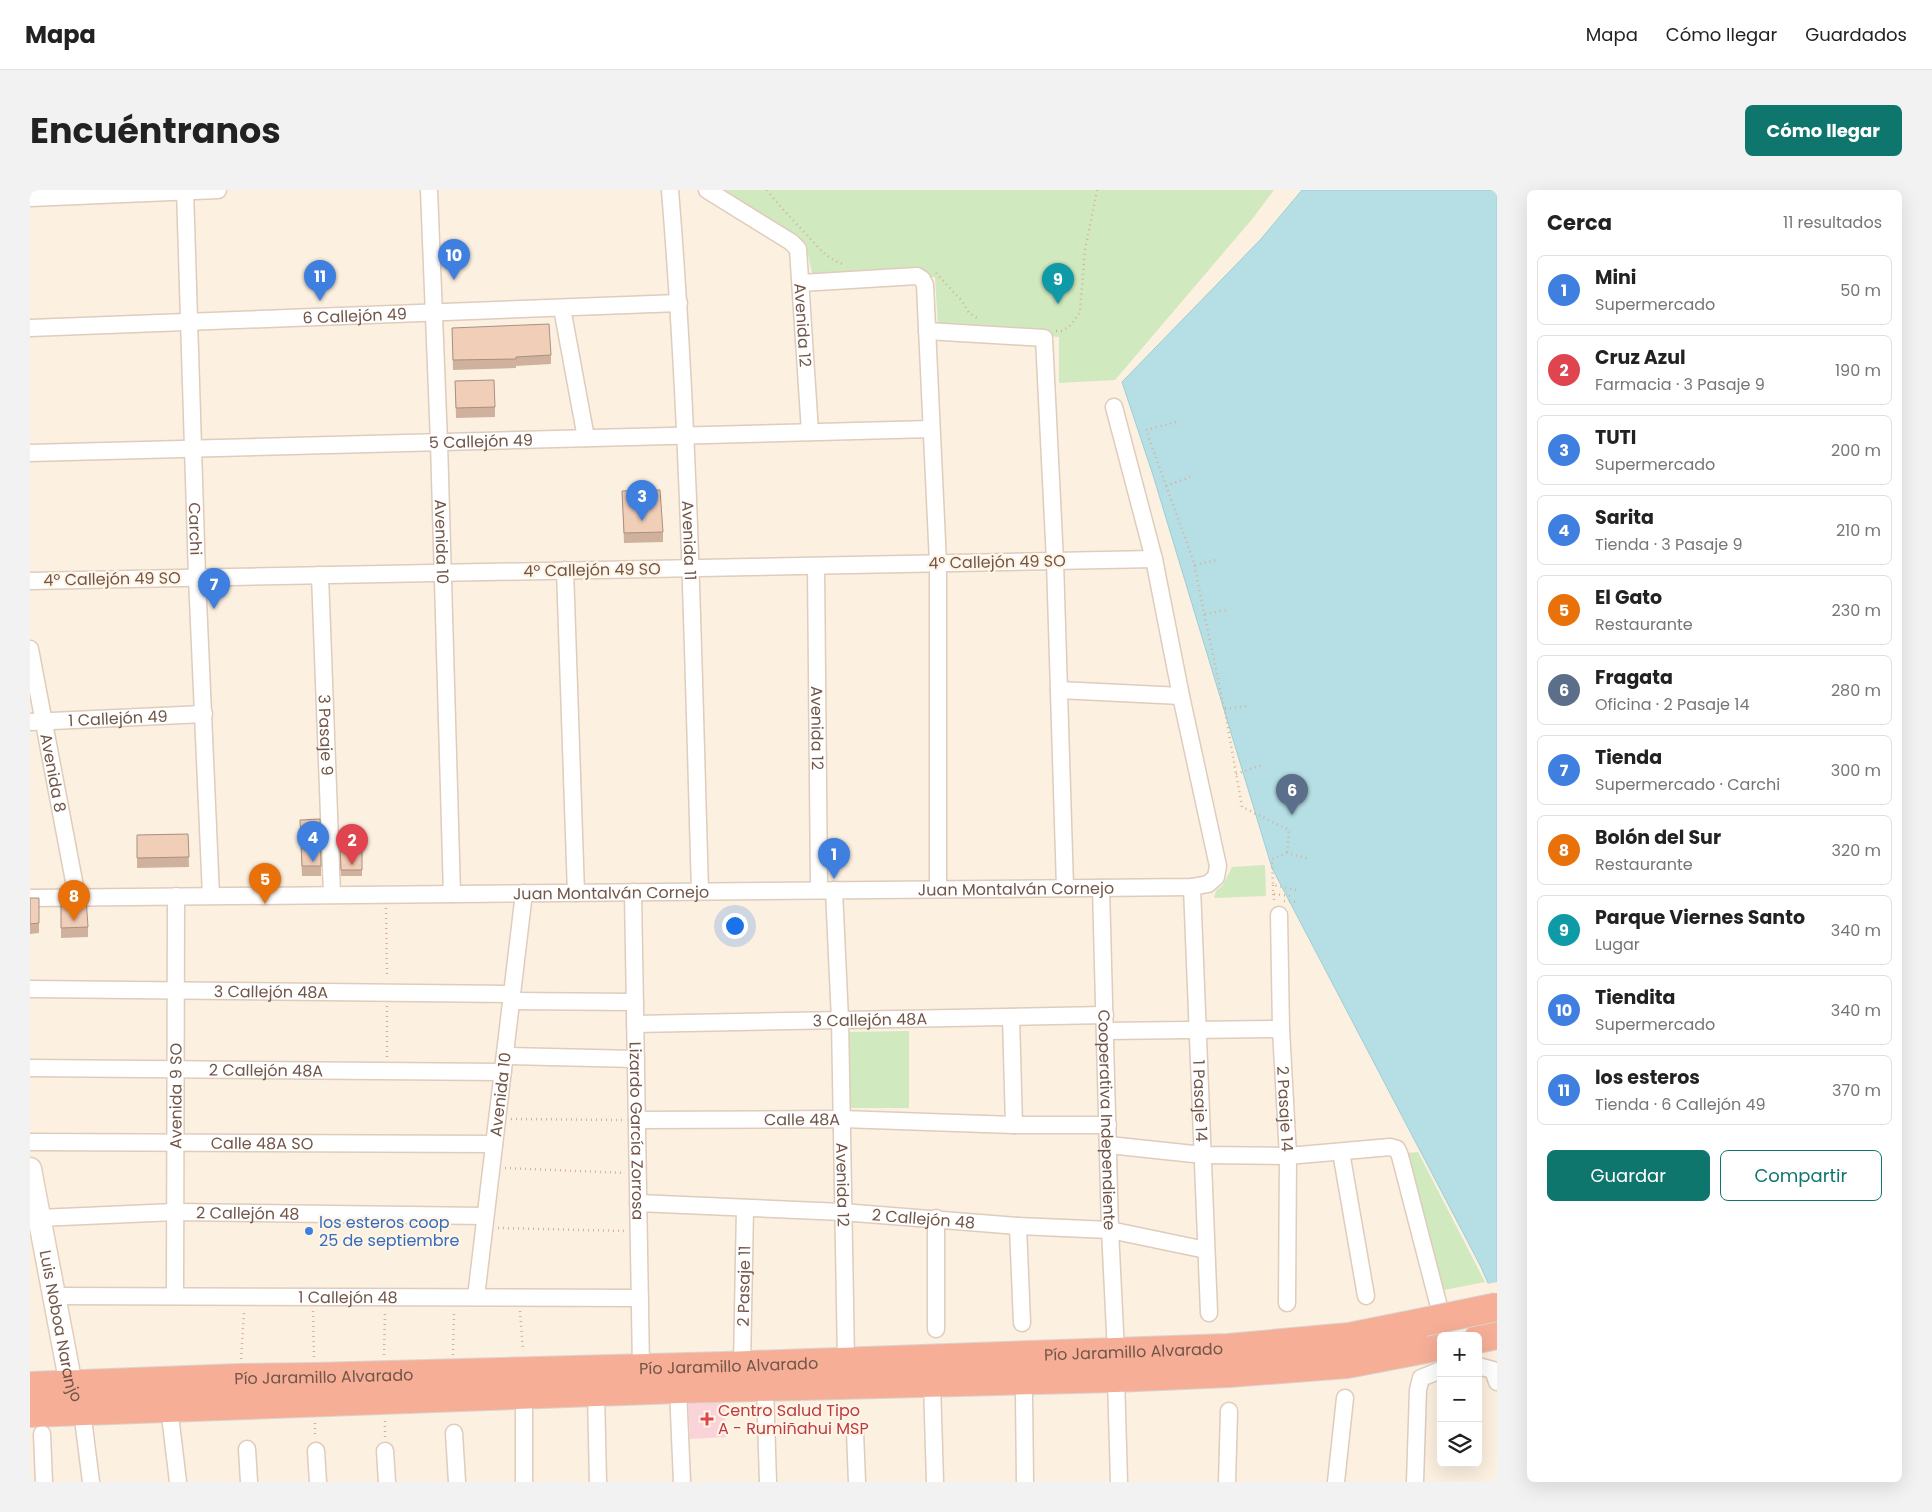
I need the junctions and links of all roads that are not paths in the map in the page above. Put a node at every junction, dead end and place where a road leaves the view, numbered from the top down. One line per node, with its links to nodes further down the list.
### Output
1 (218, 190): 5 (street)
2 (429, 190): 11 (street, Avenida 10)
3 (670, 190): 9 (street, Avenida 11)
4 (708, 190): 8 (street, Avenida 12)
5 (185, 191): 6 (street); 12 (street, Carchi)
6 (70, 193): 7 (street)
7 (30, 198)
8 (800, 283): 14 (street); 17 (street, Avenida 12)
9 (679, 303): 10 (street, 6 Callejón 49); 18 (street, Avenida 11)
10 (562, 308): 11 (street, 6 Callejón 49); 19 (street)
11 (434, 313): 12 (street, 6 Callejón 49); 20 (street, Avenida 10)
12 (189, 322): 13 (street, 6 Callejón 49); 21 (street, Carchi)
13 (30, 328)
14 (927, 331): 16 (street); 24 (street)
15 (1114, 406): 23 (street)
16 (931, 428): 17 (street, 5 Callejón 49); 25 (street)
17 (810, 432): 18 (street, 5 Callejón 49)
18 (686, 435): 19 (street, 5 Callejón 49); 27 (street, Avenida 11)
19 (586, 438): 20 (street, 5 Callejón 49)
20 (439, 442): 21 (street, 5 Callejón 49); 29 (street, Avenida 10)
21 (193, 449): 22 (street, 5 Callejón 49); 31 (street, Carchi)
22 (30, 453)
23 (1154, 559): 24 (street, 4º Callejón 49 SO); 35 (street)
24 (1055, 561): 25 (street, 4º Callejón 49 SO); 34 (street)
25 (938, 563): 26 (street, 4º Callejón 49 SO); 41 (street)
26 (816, 566): 27 (street, 4º Callejón 49 SO); 42 (street, Avenida 12)
27 (690, 568): 28 (street, 4º Callejón 49 SO); 43 (street, Avenida 11)
28 (566, 570): 29 (street, 4º Callejón 49 SO); 44 (street)
29 (443, 572): 30 (street, 4º Callejón 49 SO); 47 (street, Avenida 10)
30 (320, 575): 31 (street, 4º Callejón 49 SO); 48 (street, 3 Pasaje 9)
31 (197, 577): 32 (street, 4º Callejón 49 SO); 36 (street, Carchi)
32 (30, 580)
33 (30, 649): 37 (street, Avenida 8)
34 (1059, 690): 35 (street); 39 (street)
35 (1181, 696): 38 (street)
36 (204, 714): 37 (street, 1 Callejón 49); 50 (street, Carchi)
37 (37, 721): 51 (street, Avenida 8)
38 (1192, 887): 40 (street, Juan Montalván Cornejo); 63 (street, 1 Pasaje 14)
39 (1064, 888): 40 (street, Juan Montalván Cornejo); 41 (street, Juan Montalván Cornejo)
40 (1101, 888): 60 (street, Cooperativa Independiente)
41 (938, 889): 42 (street, Juan Montalván Cornejo)
42 (826, 890): 43 (street, Juan Montalván Cornejo); 59 (street, Avenida 12)
43 (700, 891): 45 (street, Juan Montalván Cornejo)
44 (576, 892): 45 (street, Juan Montalván Cornejo); 46 (street, Juan Montalván Cornejo)
45 (633, 892): 57 (street, Lizardo García Zorrosa)
46 (524, 893): 47 (street, Juan Montalván Cornejo); 56 (street, Avenida 10)
47 (452, 894): 48 (street, Juan Montalván Cornejo)
48 (332, 895): 50 (street, Juan Montalván Cornejo)
49 (176, 896): 50 (street, Juan Montalván Cornejo); 51 (street, Juan Montalván Cornejo); 55 (street, Avenida 9 SO)
50 (211, 896)
51 (77, 897): 52 (street, Juan Montalván Cornejo)
52 (30, 898)
53 (1279, 915): 62 (street, 2 Pasaje 14)
54 (30, 989): 55 (street, 3 Callejón 48A)
55 (175, 990): 56 (street, 3 Callejón 48A); 67 (street, Avenida 9 SO)
56 (512, 998): 57 (street, 3 Callejón 48A); 65 (street, Avenida 10)
57 (635, 1002): 61 (street, Lizardo García Zorrosa)
58 (1011, 1017): 59 (street, 3 Callejón 48A); 60 (street, 3 Callejón 48A); 70 (street)
59 (840, 1020): 61 (street, 3 Callejón 48A); 68 (street, Avenida 12)
60 (1105, 1023): 63 (street, 3 Callejón 48A); 71 (street, Cooperativa Independiente)
61 (635, 1024): 64 (street, Lizardo García Zorrosa)
62 (1281, 1028): 63 (street, 3 Callejón 48A); 78 (street, 2 Pasaje 14)
63 (1198, 1029): 77 (street, 1 Pasaje 14)
64 (636, 1059): 65 (street, 2 Callejón 48A); 69 (street, Lizardo García Zorrosa)
65 (504, 1064): 67 (street, 2 Callejón 48A); 74 (street, Avenida 10)
66 (30, 1068): 67 (street, 2 Callejón 48A)
67 (175, 1069): 73 (street, Avenida 9 SO)
68 (842, 1118): 69 (street, Calle 48A); 70 (street, Calle 48A); 83 (street, Avenida 12)
69 (637, 1120): 80 (street, Lizardo García Zorrosa)
70 (1014, 1124): 71 (street, Calle 48A)
71 (1108, 1125): 75 (street, Cooperativa Independiente)
72 (30, 1142): 73 (street, Calle 48A SO)
73 (175, 1143): 74 (street, Calle 48A SO); 82 (street, Avenida 9 SO)
74 (494, 1144): 86 (street, Avenida 10)
75 (1109, 1145): 77 (street); 88 (street, Cooperativa Independiente)
76 (1341, 1152): 78 (street); 92 (street); 100 (street)
77 (1203, 1155): 78 (street); 89 (street, 1 Pasaje 14)
78 (1288, 1156): 95 (street, 2 Pasaje 14)
79 (30, 1169): 84 (street, Luis Noboa Naranjo)
80 (638, 1203): 81 (street, 2 Callejón 48); 94 (street, Lizardo García Zorrosa)
81 (745, 1208): 83 (street, 2 Callejón 48); 104 (street, 2 Pasaje 11)
82 (175, 1212): 84 (street, 2 Callejón 48); 86 (street, 2 Callejón 48); 91 (street, Avenida 9 SO)
83 (842, 1212): 85 (street, 2 Callejón 48); 108 (street, Avenida 12)
84 (39, 1218): 90 (street, Luis Noboa Naranjo)
85 (936, 1218): 87 (street, 2 Callejón 48); 99 (street)
86 (485, 1222): 93 (street, Avenida 10)
87 (1018, 1226): 88 (street, 2 Callejón 48); 98 (street)
88 (1110, 1230): 89 (street, 2 Callejón 48); 105 (street, Cooperativa Independiente)
89 (1206, 1250): 97 (street, 1 Pasaje 14)
90 (54, 1296): 91 (street, 1 Callejón 48); 112 (street, Luis Noboa Naranjo)
91 (175, 1296): 93 (street, 1 Callejón 48)
92 (1366, 1296)
93 (476, 1297): 94 (street, 1 Callejón 48)
94 (640, 1298): 107 (street, Lizardo García Zorrosa)
95 (1286, 1302)
96 (1497, 1307): 100 (highway, Pío Jaramillo Alvarado, bridge)
97 (1209, 1313)
98 (1022, 1323)
99 (936, 1329)
100 (1435, 1329): 105 (highway, Pío Jaramillo Alvarado)
101 (1497, 1335): 102 (highway)
102 (1482, 1337)
103 (1437, 1347): 105 (highway, Pío Jaramillo Alvarado)
104 (742, 1365): 107 (highway, Pío Jaramillo Alvarado); 108 (highway, Pío Jaramillo Alvarado)
105 (1116, 1365): 108 (highway, Pío Jaramillo Alvarado); 111 (highway, Pío Jaramillo Alvarado); 145 (street, Cooperativa Independiente)
106 (1482, 1367): 110 (street)
107 (641, 1368): 114 (highway, Pío Jaramillo Alvarado)
108 (850, 1372): 111 (highway, Pío Jaramillo Alvarado); 115 (highway, Pío Jaramillo Alvarado)
109 (1437, 1372): 148 (street)
110 (1497, 1382)
111 (932, 1383): 143 (street)
112 (71, 1385): 113 (highway, Pío Jaramillo Alvarado); 117 (highway, Pío Jaramillo Alvarado); 123 (street, Luis Noboa Naranjo)
113 (30, 1386)
114 (384, 1387): 117 (highway, Pío Jaramillo Alvarado); 118 (highway, Pío Jaramillo Alvarado)
115 (765, 1387): 116 (highway, Pío Jaramillo Alvarado); 141 (street)
116 (678, 1389): 118 (highway, Pío Jaramillo Alvarado); 140 (street)
117 (315, 1390): 121 (highway, Pío Jaramillo Alvarado)
118 (596, 1392): 139 (street)
119 (1024, 1394): 144 (street)
120 (1345, 1398): 147 (street)
121 (170, 1406): 123 (highway, Pío Jaramillo Alvarado); 133 (street)
122 (524, 1409): 138 (street)
123 (82, 1411): 125 (highway, Pío Jaramillo Alvarado); 132 (street, Luis Noboa Naranjo)
124 (1229, 1411): 146 (street)
125 (36, 1424): 131 (street)
126 (454, 1432): 137 (street)
127 (855, 1432): 142 (street)
128 (247, 1449): 134 (street)
129 (316, 1451): 135 (street)
130 (385, 1451): 136 (street)
131 (44, 1482)
132 (91, 1482)
133 (178, 1482)
134 (248, 1482)
135 (318, 1482)
136 (387, 1482)
137 (457, 1482)
138 (524, 1482)
139 (598, 1482)
140 (682, 1482)
141 (768, 1482)
142 (857, 1482)
143 (936, 1482)
144 (1025, 1482)
145 (1118, 1482)
146 (1227, 1482)
147 (1336, 1482)
148 (1415, 1482)

